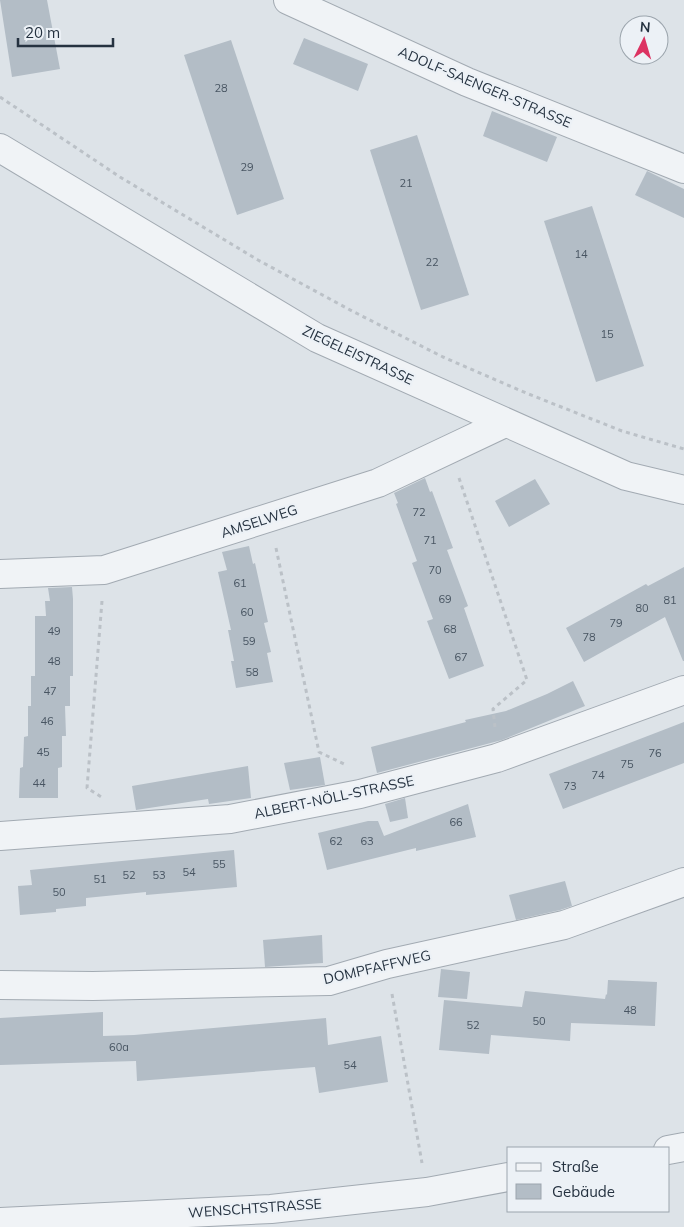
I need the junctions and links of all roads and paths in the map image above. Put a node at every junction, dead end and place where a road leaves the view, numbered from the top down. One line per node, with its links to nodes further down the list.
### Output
1 (288, 0): 4 (street, ADOLF-SAENGER-STRASSE)
2 (0, 97): 6 (path)
3 (0, 148): 5 (street, ZIEGELEISTRASSE)
4 (684, 170)
5 (505, 423): 7 (street, AMSELWEG); 8 (street, ZIEGELEISTRASSE)
6 (684, 449)
7 (450, 450): 9 (street, AMSELWEG); 13 (path)
8 (684, 490)
9 (269, 518): 10 (street, AMSELWEG); 14 (path)
10 (104, 570): 11 (street, AMSELWEG); 15 (path)
11 (0, 574)
12 (684, 690): 13 (street, ALBERT-NÖLL-STRASSE)
13 (496, 758): 16 (street, ALBERT-NÖLL-STRASSE)
14 (347, 766)
15 (106, 800)
16 (0, 836)
17 (684, 882): 18 (street, DOMPFAFFWEG)
18 (387, 964): 19 (street, DOMPFAFFWEG); 23 (path)
19 (0, 985)
20 (684, 1147): 21 (street)
21 (669, 1150)
22 (507, 1178): 23 (street, WENSCHTSTRASSE)
23 (427, 1192): 24 (street, WENSCHTSTRASSE)
24 (0, 1222)

